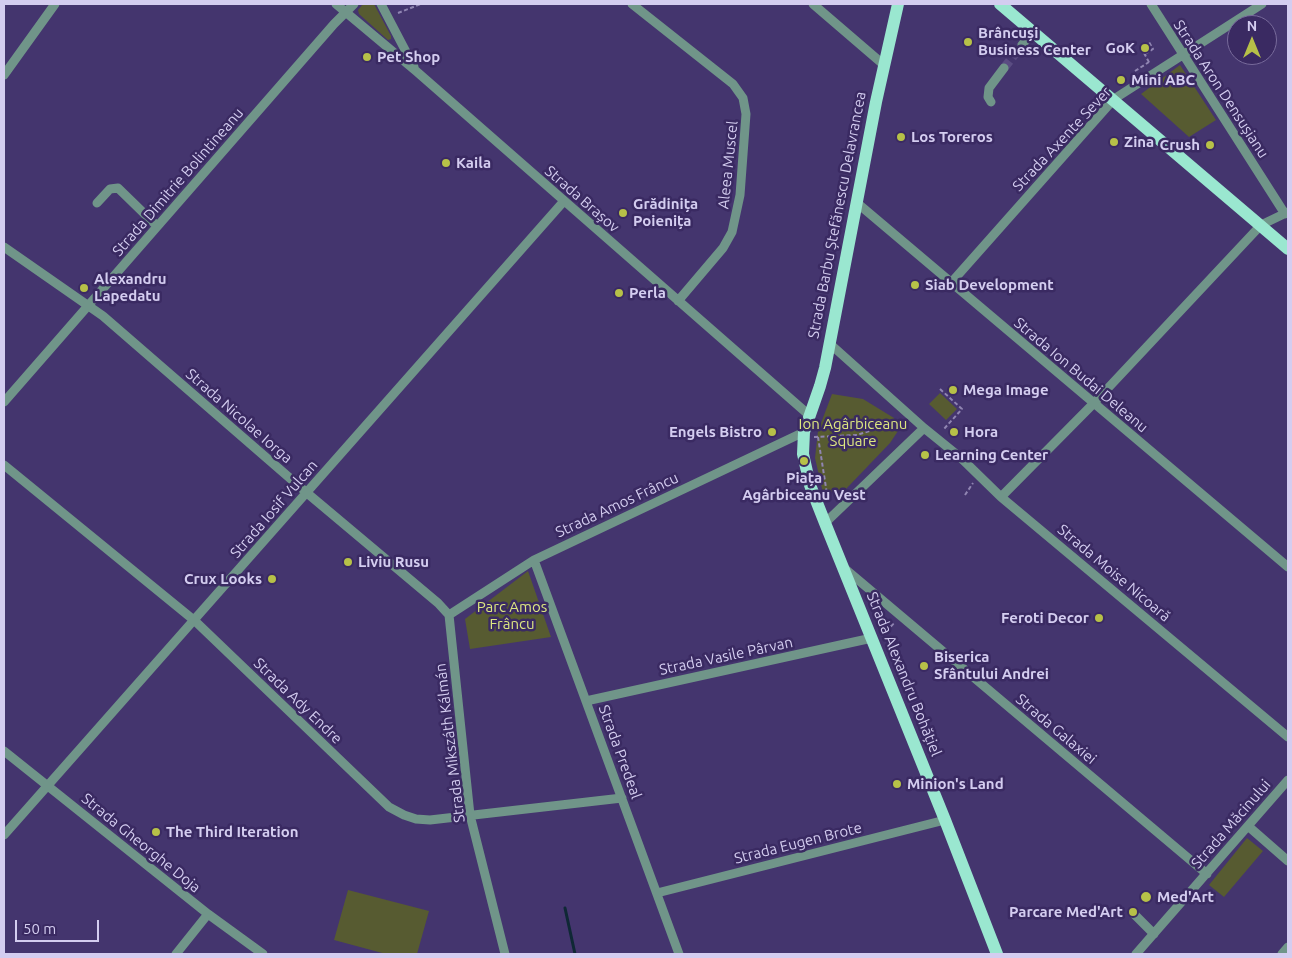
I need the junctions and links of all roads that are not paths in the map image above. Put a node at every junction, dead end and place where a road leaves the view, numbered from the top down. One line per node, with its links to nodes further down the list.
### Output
1 (55, 4): 18 (street)
2 (336, 4): 11 (street, Strada Brașov)
3 (354, 4): 11 (street, Strada Dimitrie Bolintineanu)
4 (381, 4): 17 (street)
5 (632, 4): 30 (street, Aleea Muscel)
6 (813, 4): 15 (street)
7 (898, 4): 15 (main road, Strada Barbu Ștefănescu Delavrancea)
8 (1000, 4): 12 (main road)
9 (1151, 4): 14 (street, Strada Aron Densușianu)
10 (1262, 4): 14 (street, Strada Axente Sever)
11 (345, 11): 17 (street, Strada Brașov); 25 (street, Strada Dimitrie Bolintineanu)
12 (1033, 32): 13 (street); 19 (main road)
13 (1022, 45)
14 (1182, 54): 19 (street, Strada Axente Sever); 24 (street, Strada Aron Densușianu)
15 (884, 65): 22 (main road, Strada Barbu Ștefănescu Delavrancea)
16 (1004, 68): 20 (street)
17 (416, 71): 21 (street, Strada Brașov)
18 (4, 74)
19 (1114, 99): 26 (main road); 29 (street, Strada Axente Sever)
20 (991, 102)
21 (564, 201): 30 (street, Strada Brașov); 39 (street, Strada Iosif Vulcan)
22 (856, 202): 29 (street, Strada Ion Budai Deleanu); 32 (main road, Strada Barbu Ștefănescu Delavrancea)
23 (97, 203): 25 (street)
24 (1287, 213): 26 (street)
25 (157, 226): 31 (street, Strada Dimitrie Bolintineanu)
26 (1261, 226): 28 (main road); 34 (street)
27 (4, 248): 31 (street, Strada Nicolae Iorga)
28 (1288, 249)
29 (950, 284): 34 (street, Strada Ion Budai Deleanu)
30 (678, 301): 35 (street, Strada Brașov)
31 (88, 305): 33 (street, Strada Dimitrie Bolintineanu); 39 (street, Strada Nicolae Iorga)
32 (828, 343): 35 (main road, Strada Barbu Ștefănescu Delavrancea); 36 (street, Strada Moise Nicoară)
33 (4, 402)
34 (1094, 403): 40 (street); 44 (street, Strada Ion Budai Deleanu)
35 (809, 415): 37 (main road, Strada Barbu Ștefănescu Delavrancea)
36 (924, 428): 40 (street, Strada Moise Nicoară); 41 (street)
37 (812, 435): 41 (main road, Strada Alexandru Bohățiel); 42 (street, Strada Amos Frâncu)
38 (4, 465): 46 (street, Strada Ady Endre)
39 (307, 493): 45 (street, Strada Nicolae Iorga); 46 (street, Strada Iosif Vulcan)
40 (1000, 497): 49 (street, Strada Moise Nicoară)
41 (825, 523): 43 (main road, Strada Alexandru Bohățiel)
42 (534, 560): 45 (street, Strada Amos Frâncu); 48 (street, Strada Predeal)
43 (842, 566): 47 (main road, Strada Alexandru Bohățiel); 59 (street, Strada Galaxiei)
44 (1288, 567)
45 (449, 615): 54 (street, Strada Mikszáth Kálmán)
46 (195, 620): 52 (street, Strada Iosif Vulcan); 54 (street, Strada Ady Endre)
47 (873, 642): 48 (street, Strada Vasile Pârvan); 55 (main road, Strada Alexandru Bohățiel)
48 (586, 701): 53 (street, Strada Predeal)
49 (1288, 737)
50 (4, 751): 52 (street, Strada Gheorghe Doja)
51 (1288, 780): 56 (street, Strada Măcinului)
52 (47, 786): 57 (street, Strada Iosif Vulcan); 61 (street, Strada Gheorghe Doja)
53 (622, 798): 54 (street, Strada Ady Endre); 60 (street, Strada Predeal)
54 (470, 815): 67 (street, Strada Mikszáth Kálmán)
55 (945, 820): 60 (street, Strada Eugen Brote); 69 (main road, Strada Alexandru Bohățiel)
56 (1248, 826): 58 (street); 59 (street, Strada Măcinului)
57 (4, 835)
58 (1288, 861)
59 (1207, 874): 63 (street, Strada Măcinului)
60 (656, 893): 68 (street, Strada Predeal)
61 (208, 914): 65 (street); 66 (street, Strada Gheorghe Doja)
62 (1134, 914): 63 (street)
63 (1154, 934): 70 (street, Strada Măcinului)
64 (1288, 947): 71 (street)
65 (176, 954)
66 (263, 954)
67 (505, 954)
68 (679, 954)
69 (997, 954)
70 (1136, 954)
71 (1282, 954)

